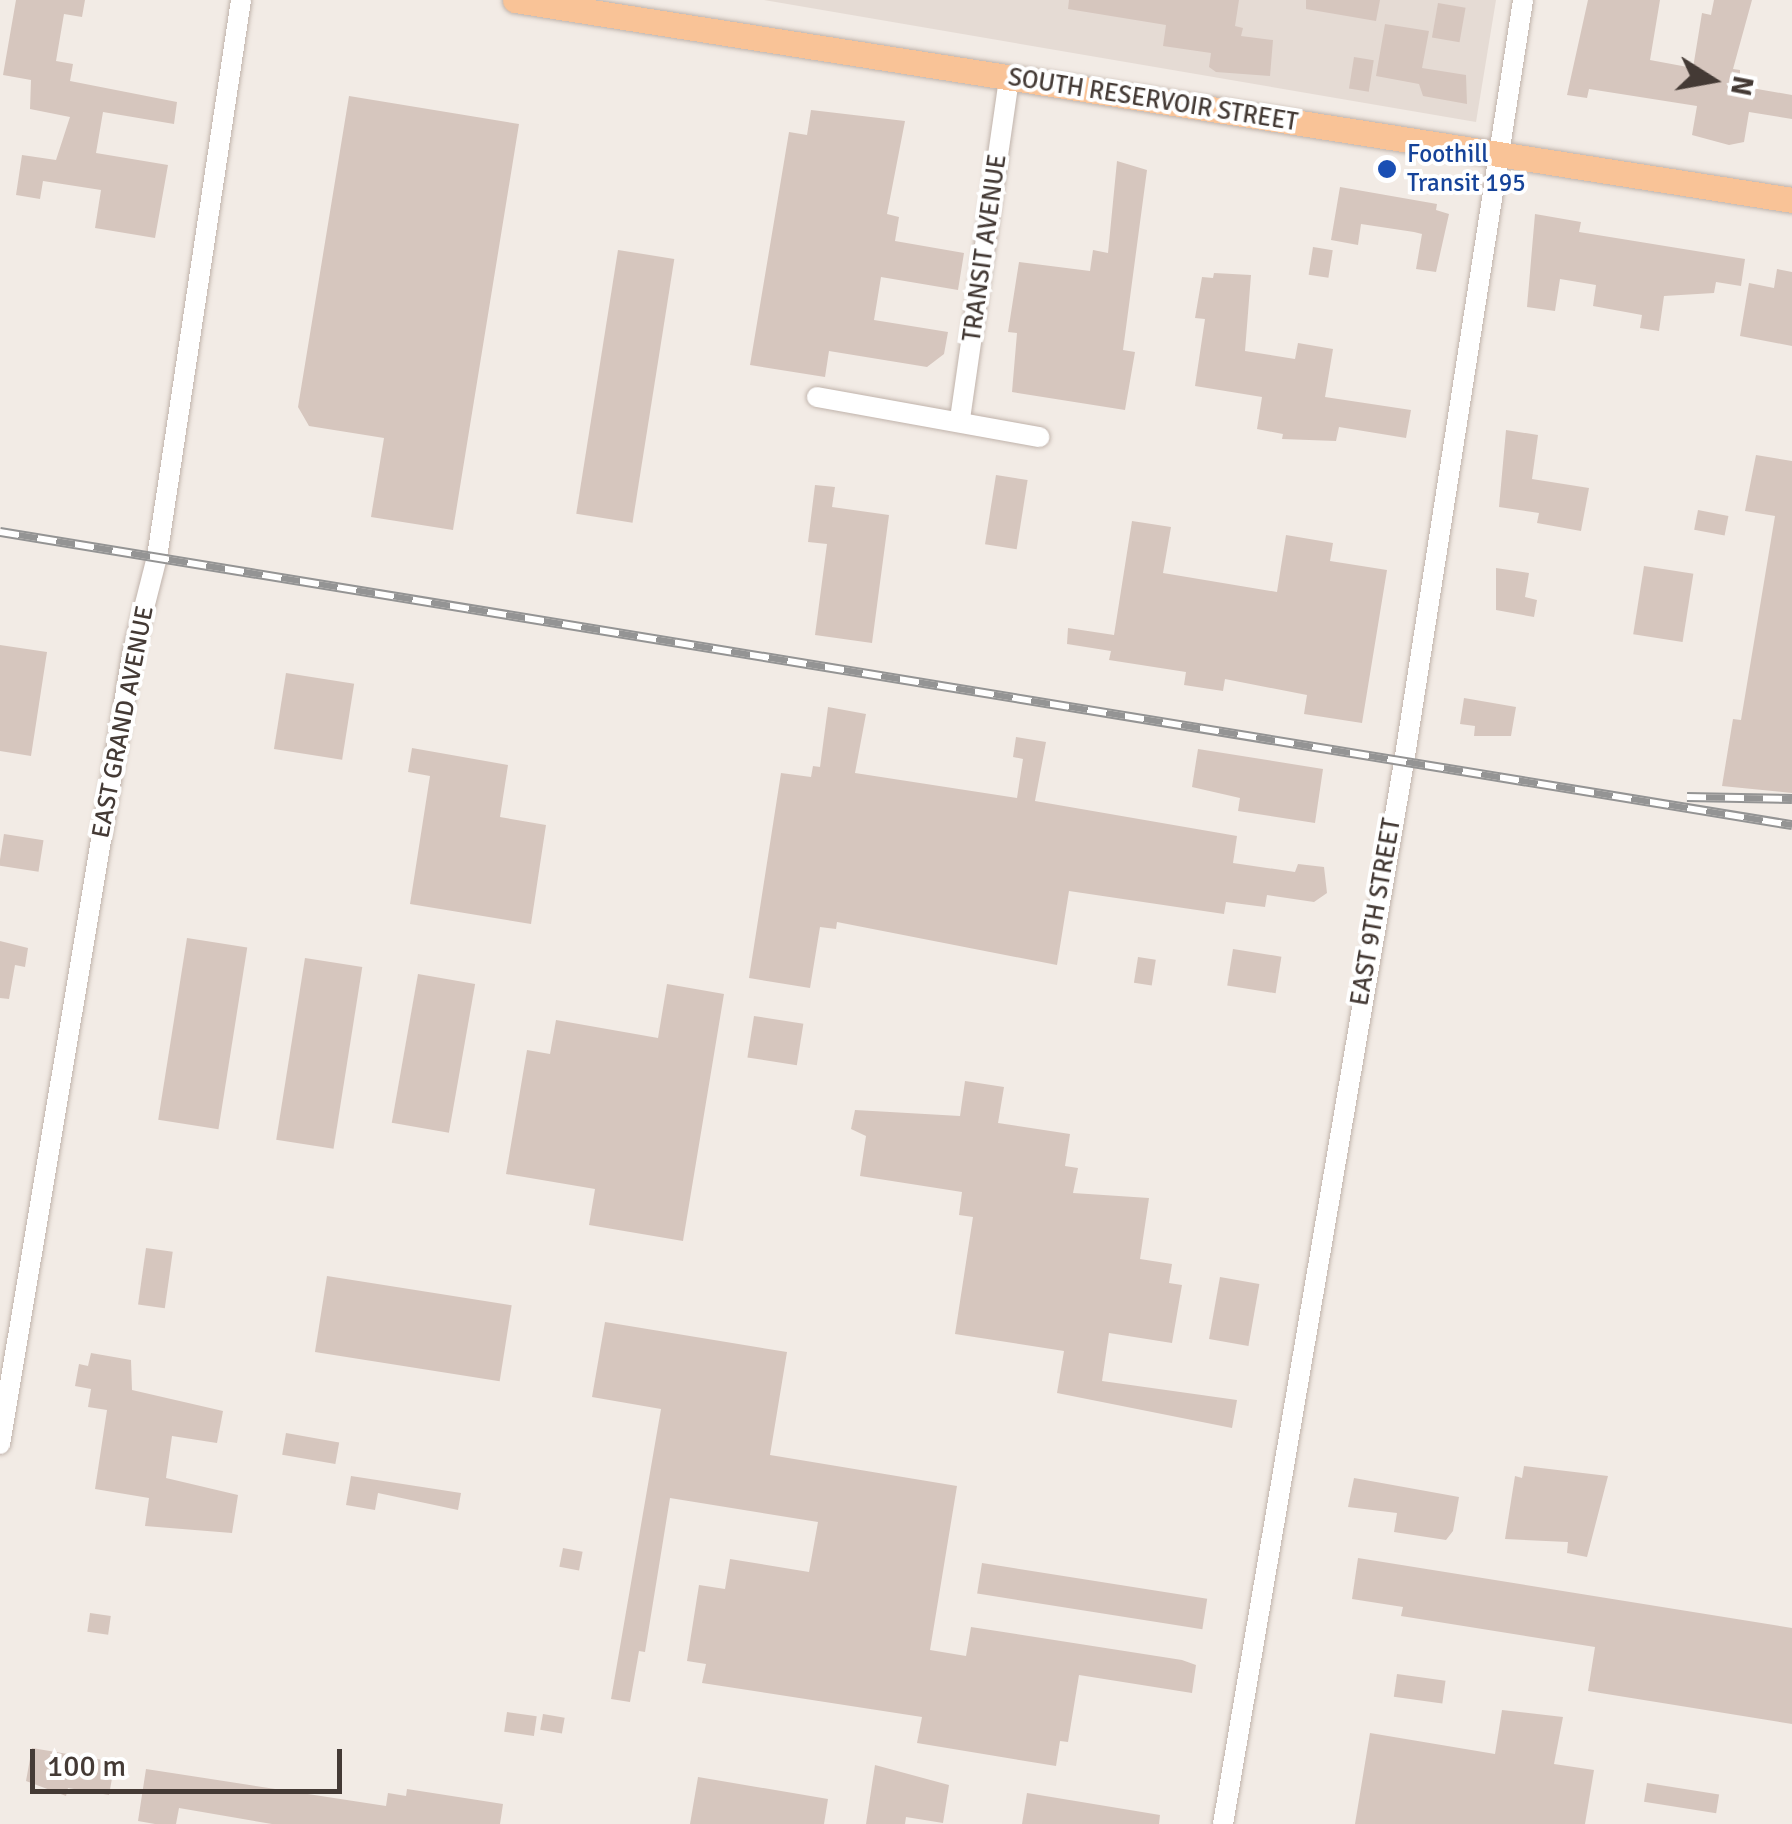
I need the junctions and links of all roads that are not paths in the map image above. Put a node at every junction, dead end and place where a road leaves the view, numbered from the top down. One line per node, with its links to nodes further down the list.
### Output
1 (242, 0): 10 (street, EAST GRAND AVENUE)
2 (515, 0): 4 (main road, SOUTH RESERVOIR STREET)
3 (1523, 0): 5 (street, EAST 9TH STREET)
4 (1009, 78): 5 (main road, SOUTH RESERVOIR STREET); 8 (street, TRANSIT AVENUE)
5 (1497, 152): 6 (main road, SOUTH RESERVOIR STREET); 11 (street, EAST 9TH STREET)
6 (1792, 200)
7 (816, 397): 8 (street)
8 (960, 419): 9 (street)
9 (1039, 438)
10 (0, 1444)
11 (1223, 1824)

